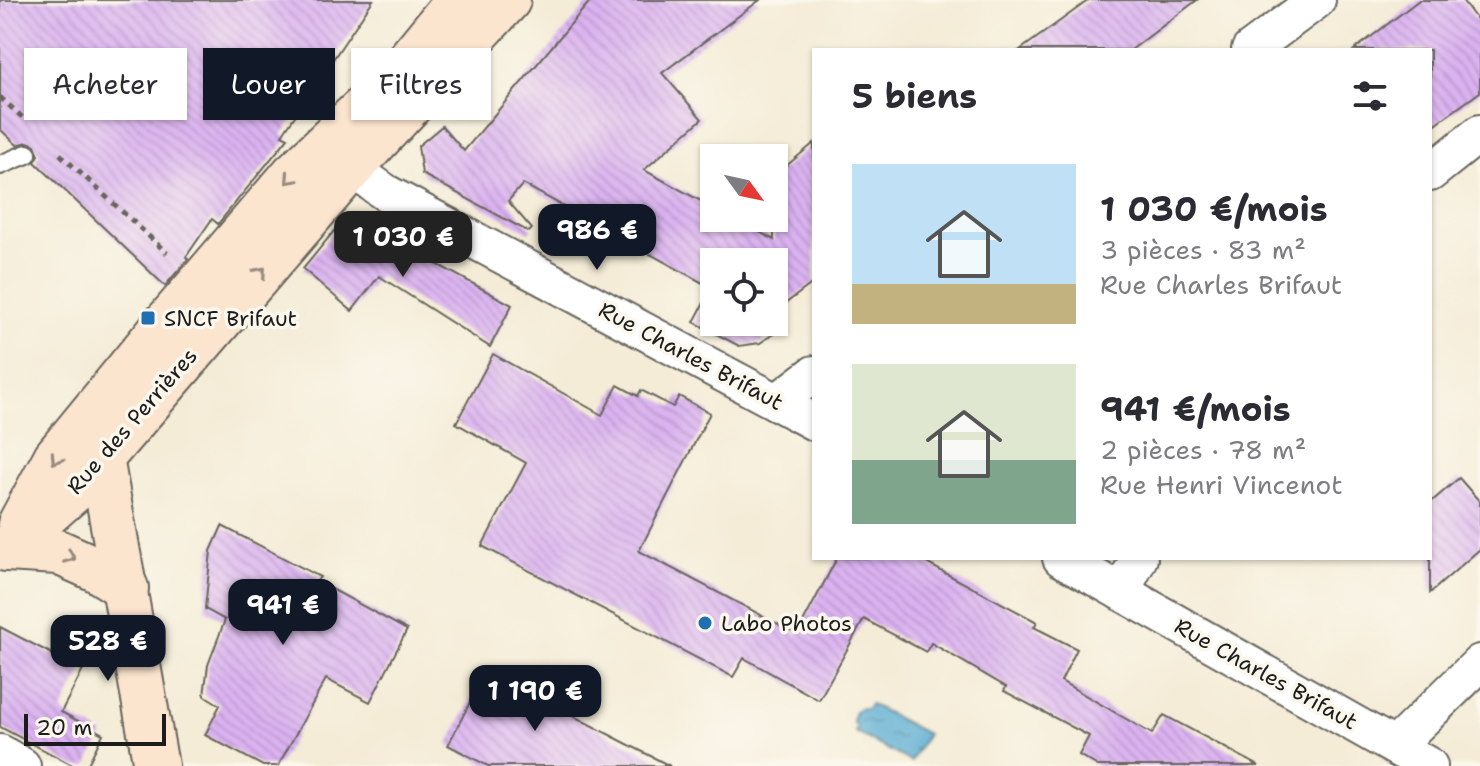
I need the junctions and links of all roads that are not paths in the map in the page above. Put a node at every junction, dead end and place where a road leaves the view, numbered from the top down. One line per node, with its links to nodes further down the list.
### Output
1 (458, 0): 6 (main road, Rue des Perrières)
2 (508, 0): 6 (main road, Rue des Perrières)
3 (1317, 0): 4 (street)
4 (1253, 48)
5 (1480, 133): 9 (street)
6 (346, 149): 11 (main road, Rue des Perrières, one-way to 11); 12 (street, Rue Charles Brifaut); 14 (main road, Rue des Perrières, one-way to 6)
7 (27, 154): 8 (lane)
8 (0, 165)
9 (1432, 171)
10 (812, 376): 12 (street)
11 (104, 398): 14 (main road); 15 (main road, Rue des Perrières, one-way to 15)
12 (777, 402): 13 (street, Rue Charles Brifaut)
13 (812, 421)
14 (101, 458): 15 (main road, Rue des Perrières); 18 (main road)
15 (4, 554): 18 (main road, one-way to 18)
16 (1065, 560): 19 (street, Rue Charles Brifaut)
17 (1138, 560): 19 (street)
18 (126, 588): 24 (main road)
19 (1121, 592): 21 (street, Rue Charles Brifaut)
20 (1480, 663): 21 (street)
21 (1395, 746): 25 (street, Rue Charles Brifaut)
22 (0, 753): 23 (street)
23 (22, 766)
24 (156, 766)
25 (1429, 766)

